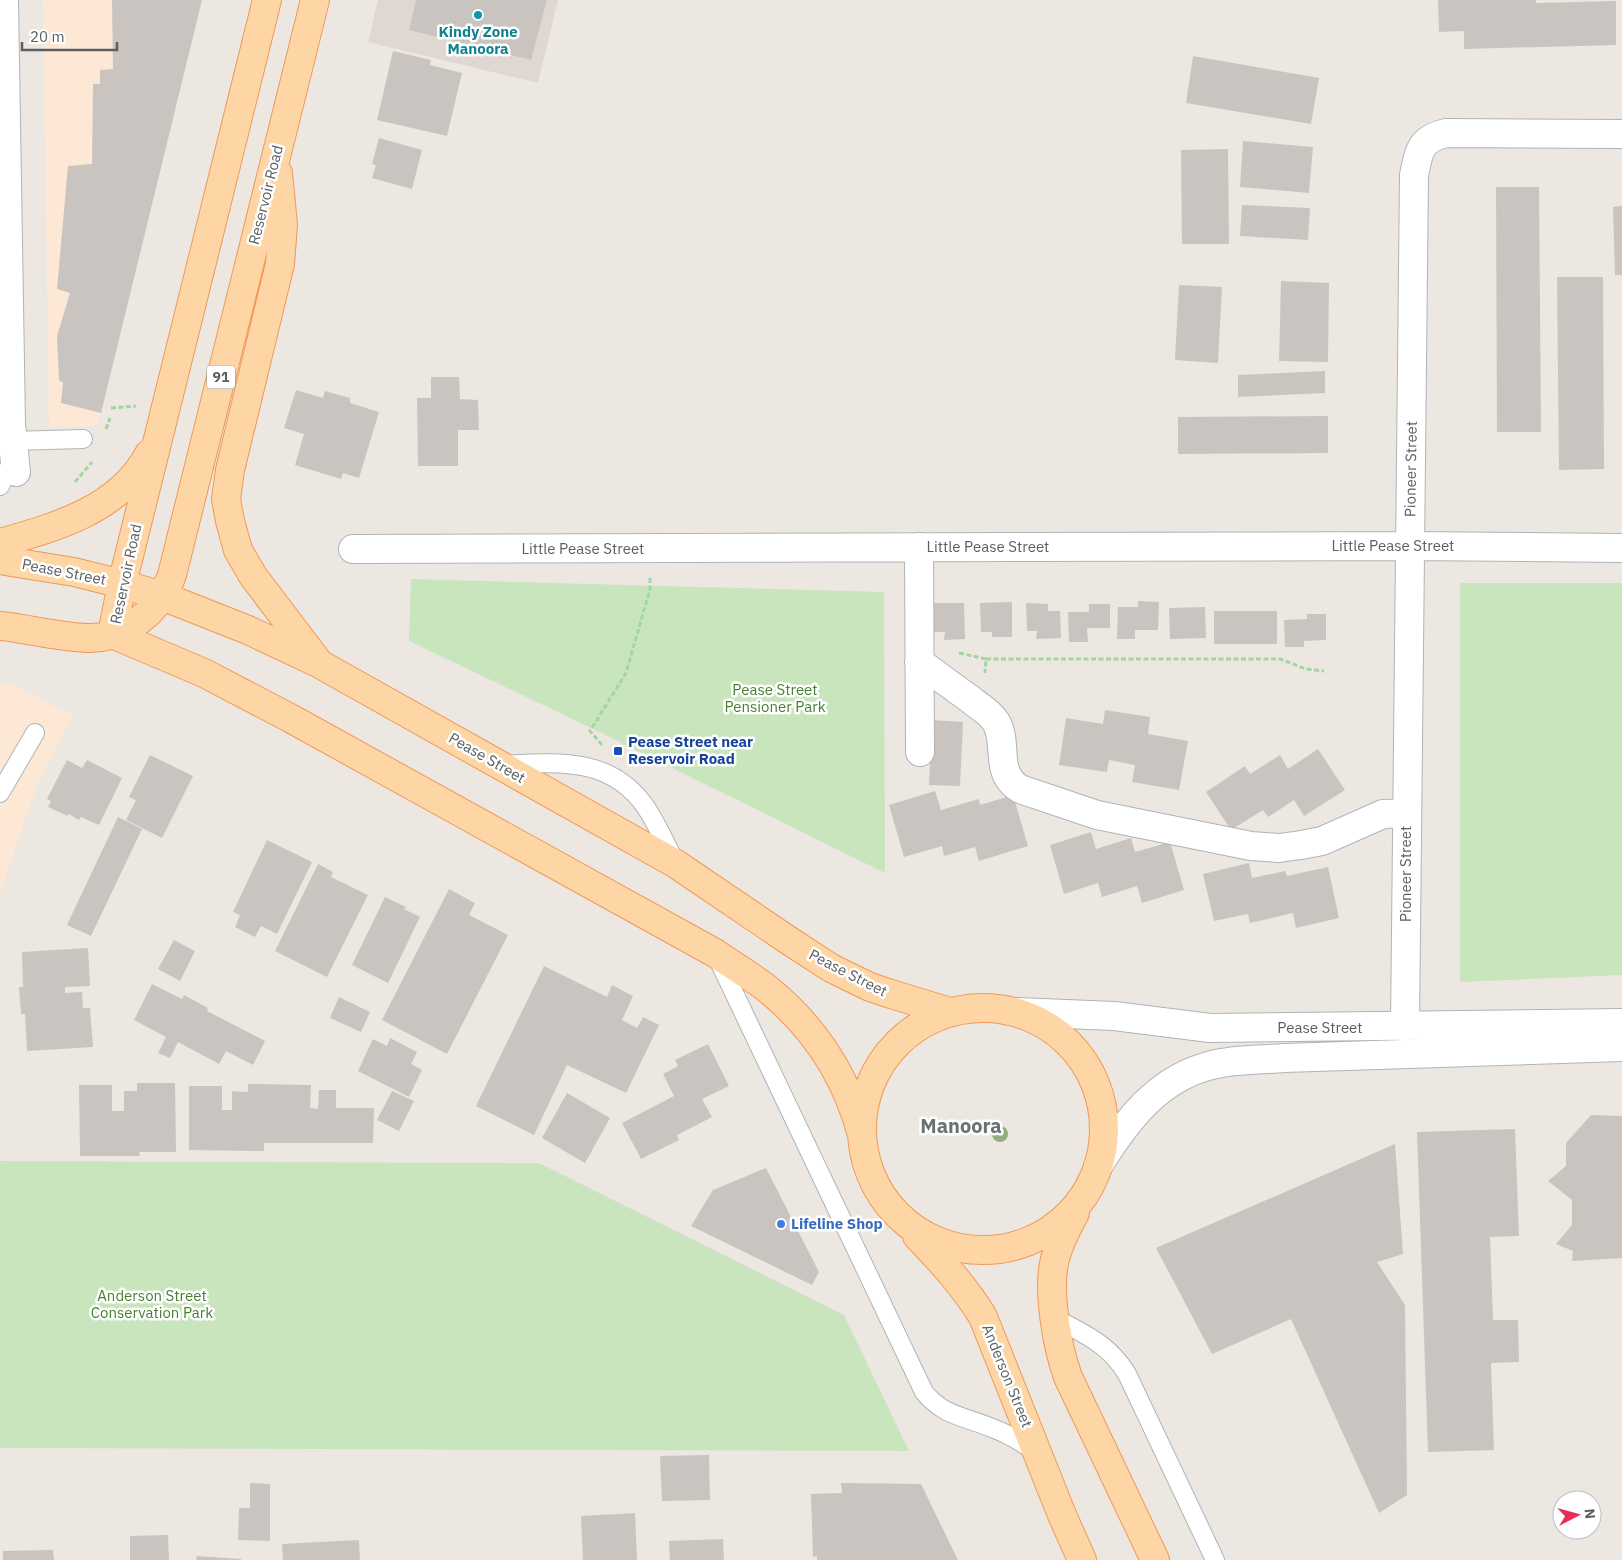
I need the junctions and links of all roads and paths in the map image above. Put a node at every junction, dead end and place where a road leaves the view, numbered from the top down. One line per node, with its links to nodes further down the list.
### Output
1 (4, 0): 8 (street)
2 (266, 0): 6 (main road, Reservoir Road)
3 (315, 0): 5 (main road, Reservoir Road / 91)
4 (1622, 134): 10 (street, Pioneer Street)
5 (276, 156): 17 (main road, Reservoir Road / 91); 22 (main road)
6 (159, 432): 9 (main road); 16 (main road, Reservoir Road)
7 (83, 439): 8 (lane)
8 (11, 464)
9 (0, 543)
10 (1410, 546): 11 (street, Little Pease Street); 12 (street, Little Pease Street); 29 (street, Pioneer Street)
11 (919, 547): 14 (street, Little Pease Street); 21 (street)
12 (1622, 548)
13 (353, 549): 14 (street, Little Pease Street)
14 (650, 549): 25 (path)
15 (0, 560): 16 (main road, Pease Street)
16 (122, 584): 17 (main road, Pease Street); 19 (main road, Reservoir Road)
17 (162, 596): 19 (main road, Reservoir Road / 91); 22 (main road, Pease Street)
18 (0, 626): 19 (main road, 91)
19 (112, 634): 31 (main road)
20 (986, 659): 23 (path)
21 (919, 662): 26 (street); 29 (street)
22 (318, 663): 27 (main road, Pease Street)
23 (1324, 671)
24 (35, 733): 28 (lane)
25 (603, 746)
26 (920, 752)
27 (499, 765): 30 (main road, Pease Street); 30 (lane)
28 (0, 793)
29 (1407, 813): 35 (street, Pioneer Street)
30 (676, 864): 32 (main road, Pease Street)
31 (715, 953): 37 (main road); 42 (lane)
32 (950, 1012): 33 (main road); 37 (main road)
33 (1018, 1012): 35 (street, Pease Street); 38 (main road)
34 (1622, 1023): 35 (street, Pease Street)
35 (1405, 1040): 36 (street, Pease Street); 38 (street, Pease Street)
36 (1622, 1047)
37 (862, 1134): 40 (main road)
38 (1098, 1166): 39 (main road)
39 (1083, 1199): 40 (main road); 41 (main road)
40 (897, 1214): 42 (main road, Anderson Street)
41 (1055, 1318): 44 (main road); 45 (lane)
42 (1037, 1454): 43 (main road, Anderson Street)
43 (1082, 1560)
44 (1155, 1560)
45 (1215, 1560)

